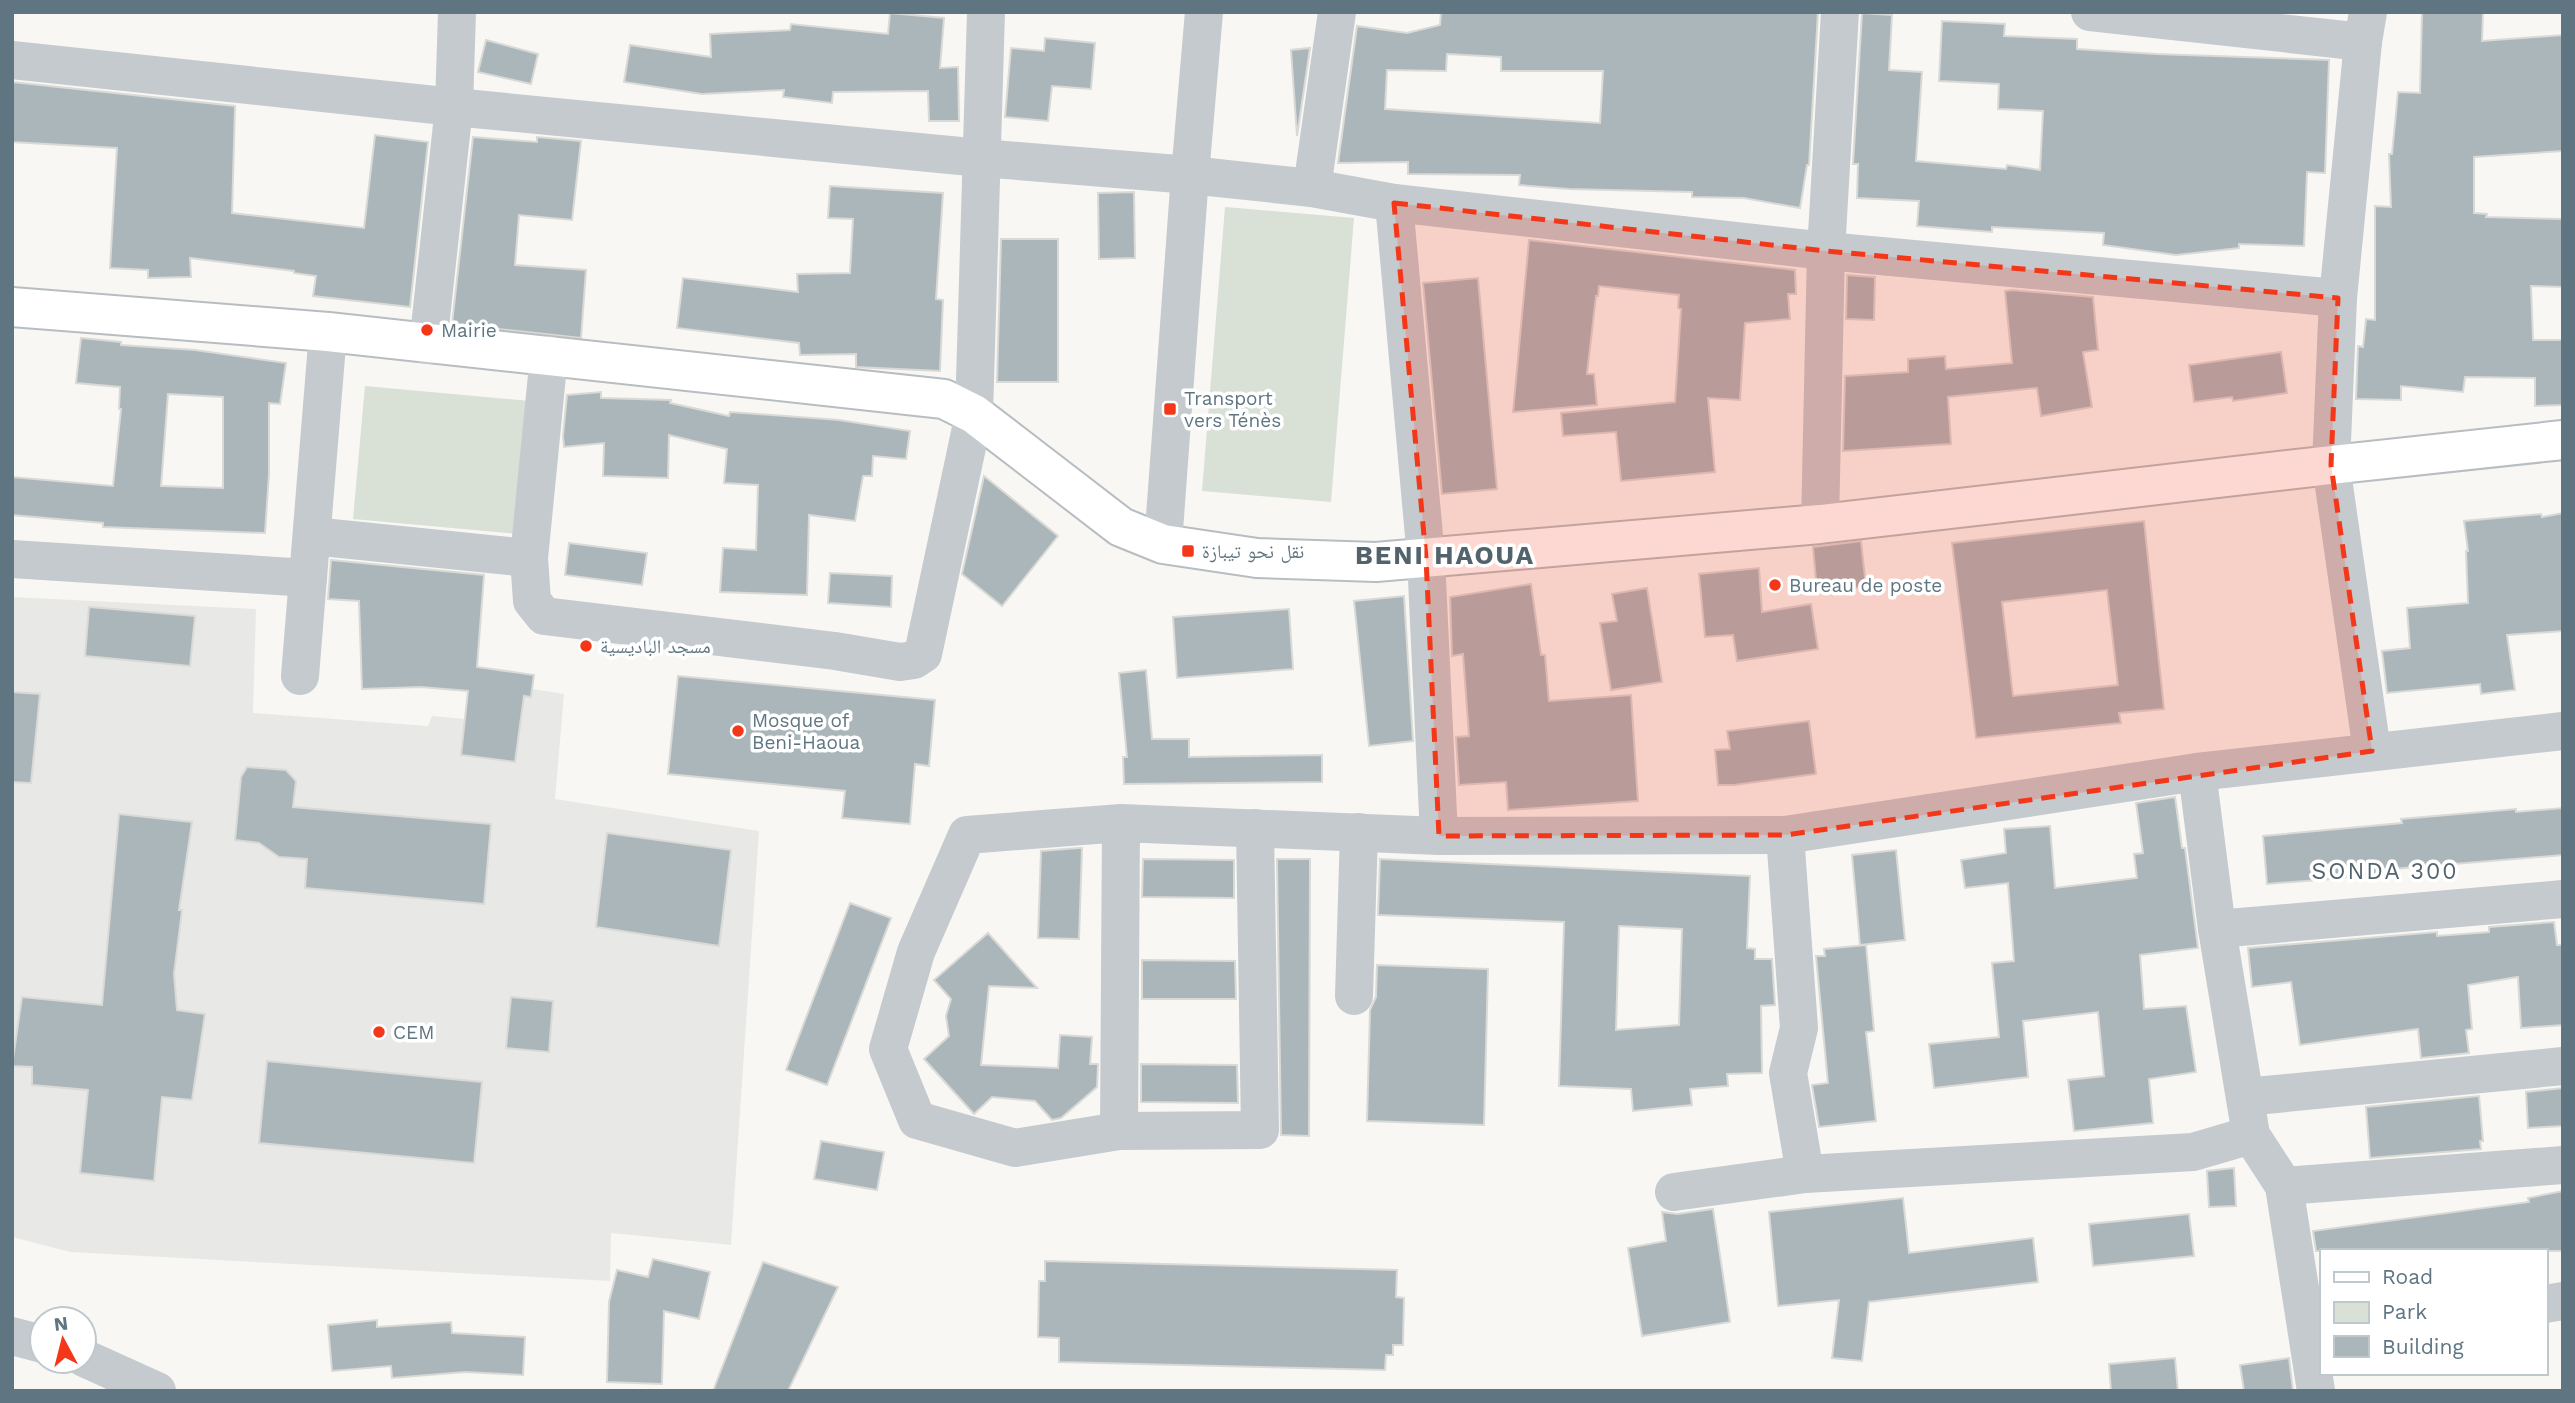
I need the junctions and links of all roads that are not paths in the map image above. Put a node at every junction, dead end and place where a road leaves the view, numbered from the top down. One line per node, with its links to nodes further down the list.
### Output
1 (457, 12): 9 (street)
2 (986, 12): 10 (street)
3 (1205, 12): 11 (street)
4 (1337, 12): 12 (street)
5 (1840, 12): 14 (street)
6 (2090, 12): 7 (street)
7 (2365, 27): 15 (street)
8 (12, 60): 9 (street)
9 (454, 107): 10 (street); 18 (street)
10 (981, 159): 11 (street); 20 (street)
11 (1190, 175): 12 (street); 25 (street)
12 (1312, 188): 13 (street)
13 (1394, 203): 14 (street); 27 (street)
14 (1826, 251): 15 (street); 23 (street)
15 (2338, 298): 22 (street)
16 (12, 307): 17 (main road)
17 (328, 332): 18 (main road); 24 (street)
18 (428, 345): 19 (main road)
19 (549, 355): 20 (main road); 26 (street)
20 (974, 414): 25 (main road); 26 (street)
21 (2563, 440): 22 (main road)
22 (2332, 465): 23 (main road); 32 (street)
23 (1820, 524): 27 (main road)
24 (312, 536): 26 (street); 29 (street)
25 (1163, 544): 27 (main road)
26 (529, 558)
27 (1426, 558): 38 (street)
28 (12, 559): 29 (street)
29 (309, 578): 30 (street)
30 (300, 676)
31 (2563, 731): 32 (street)
32 (2372, 751): 33 (street)
33 (2197, 772): 37 (street); 40 (street)
34 (1121, 823): 35 (street); 44 (street); 44 (street)
35 (1255, 828): 36 (street); 44 (street)
36 (1359, 832): 38 (street); 41 (street)
37 (1785, 835): 38 (street); 47 (street)
38 (1439, 836)
39 (2563, 899): 40 (street)
40 (2217, 929): 43 (street)
41 (1354, 996)
42 (2563, 1066): 43 (street)
43 (2245, 1097): 45 (street)
44 (1119, 1131)
45 (2251, 1135): 47 (street); 48 (street)
46 (2563, 1165): 48 (street)
47 (1805, 1174): 49 (street)
48 (2284, 1186): 50 (street)
49 (1674, 1192)
50 (2315, 1335): 53 (street)
51 (98, 1364): 52 (street)
52 (157, 1391)
53 (2316, 1391)

